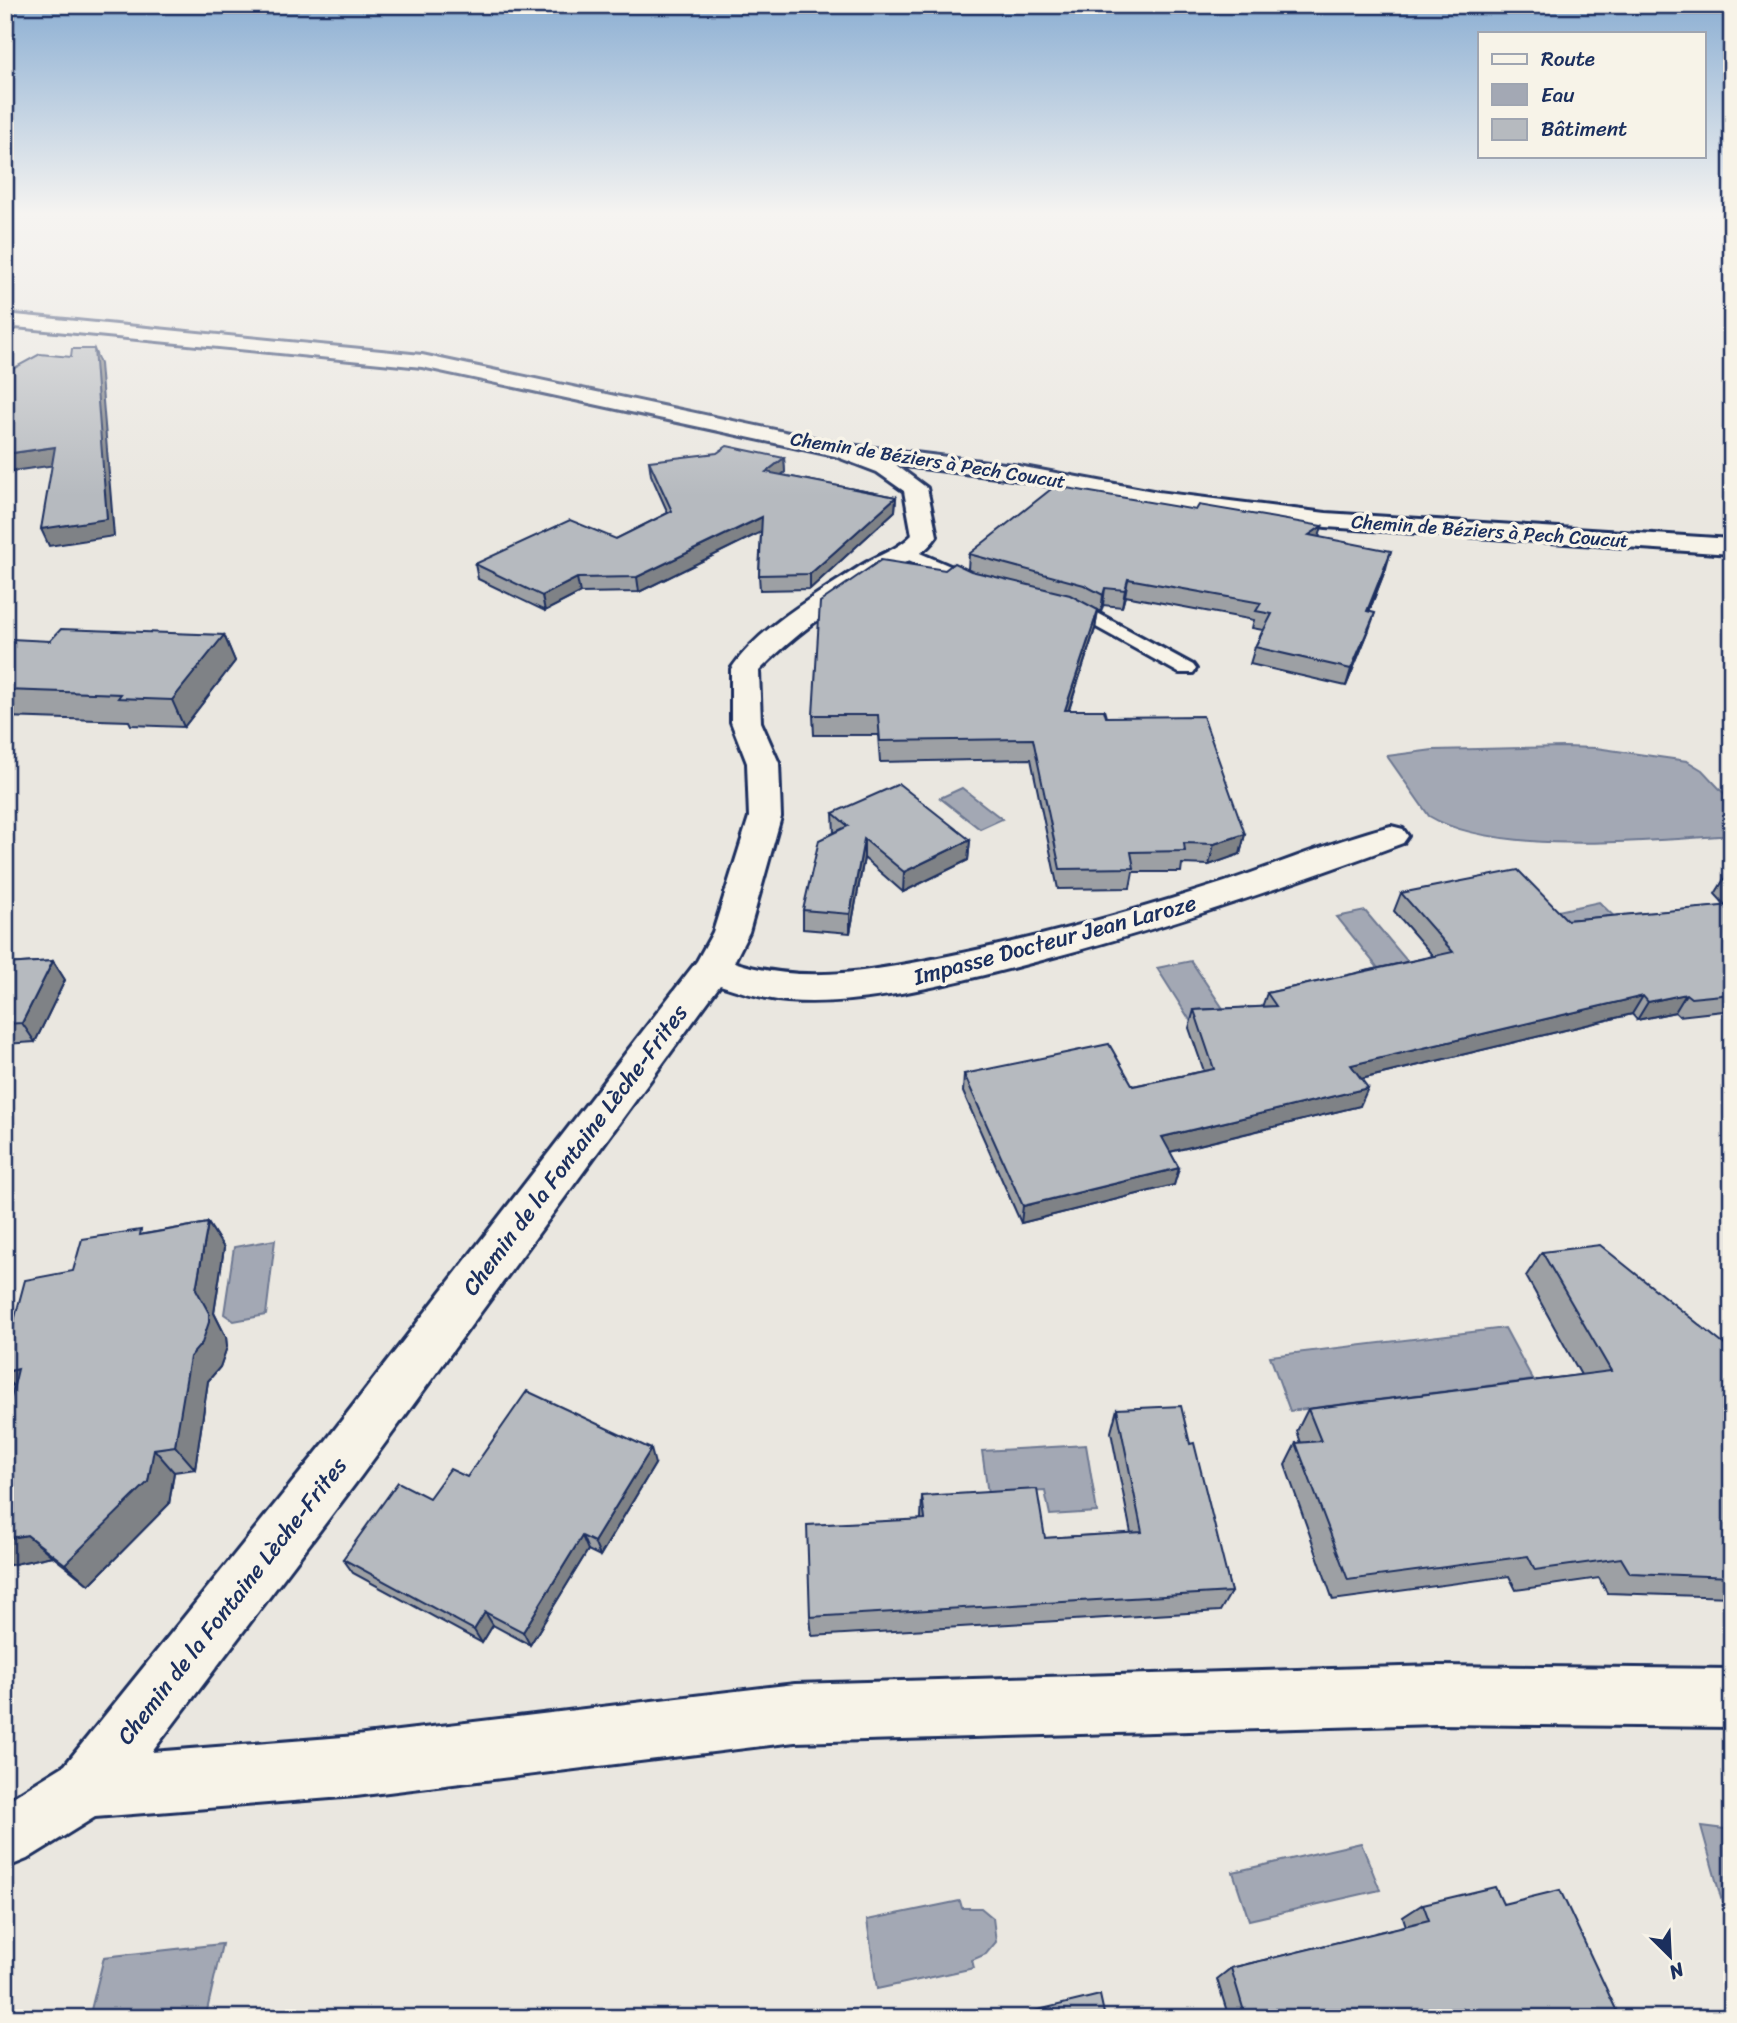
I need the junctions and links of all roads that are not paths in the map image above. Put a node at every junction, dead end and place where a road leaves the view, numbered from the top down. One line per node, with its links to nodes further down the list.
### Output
1 (5, 320): 2 (street, Chemin de Béziers à Pech Coucut)
2 (841, 451): 3 (street, Chemin de Béziers à Pech Coucut); 4 (street)
3 (1732, 547)
4 (908, 554): 5 (lane); 9 (street, Chemin de la Fontaine Lèche-Frites)
5 (1000, 590)
6 (1049, 602): 7 (lane)
7 (1186, 668)
8 (1391, 836): 9 (street, Impasse Docteur Jean Laroze)
9 (712, 968): 11 (street, Chemin de la Fontaine Lèche-Frites)
10 (1732, 1698): 11 (street)
11 (87, 1787): 12 (street, Chemin de la Fontaine Lèche-Frites)
12 (5, 1837)

